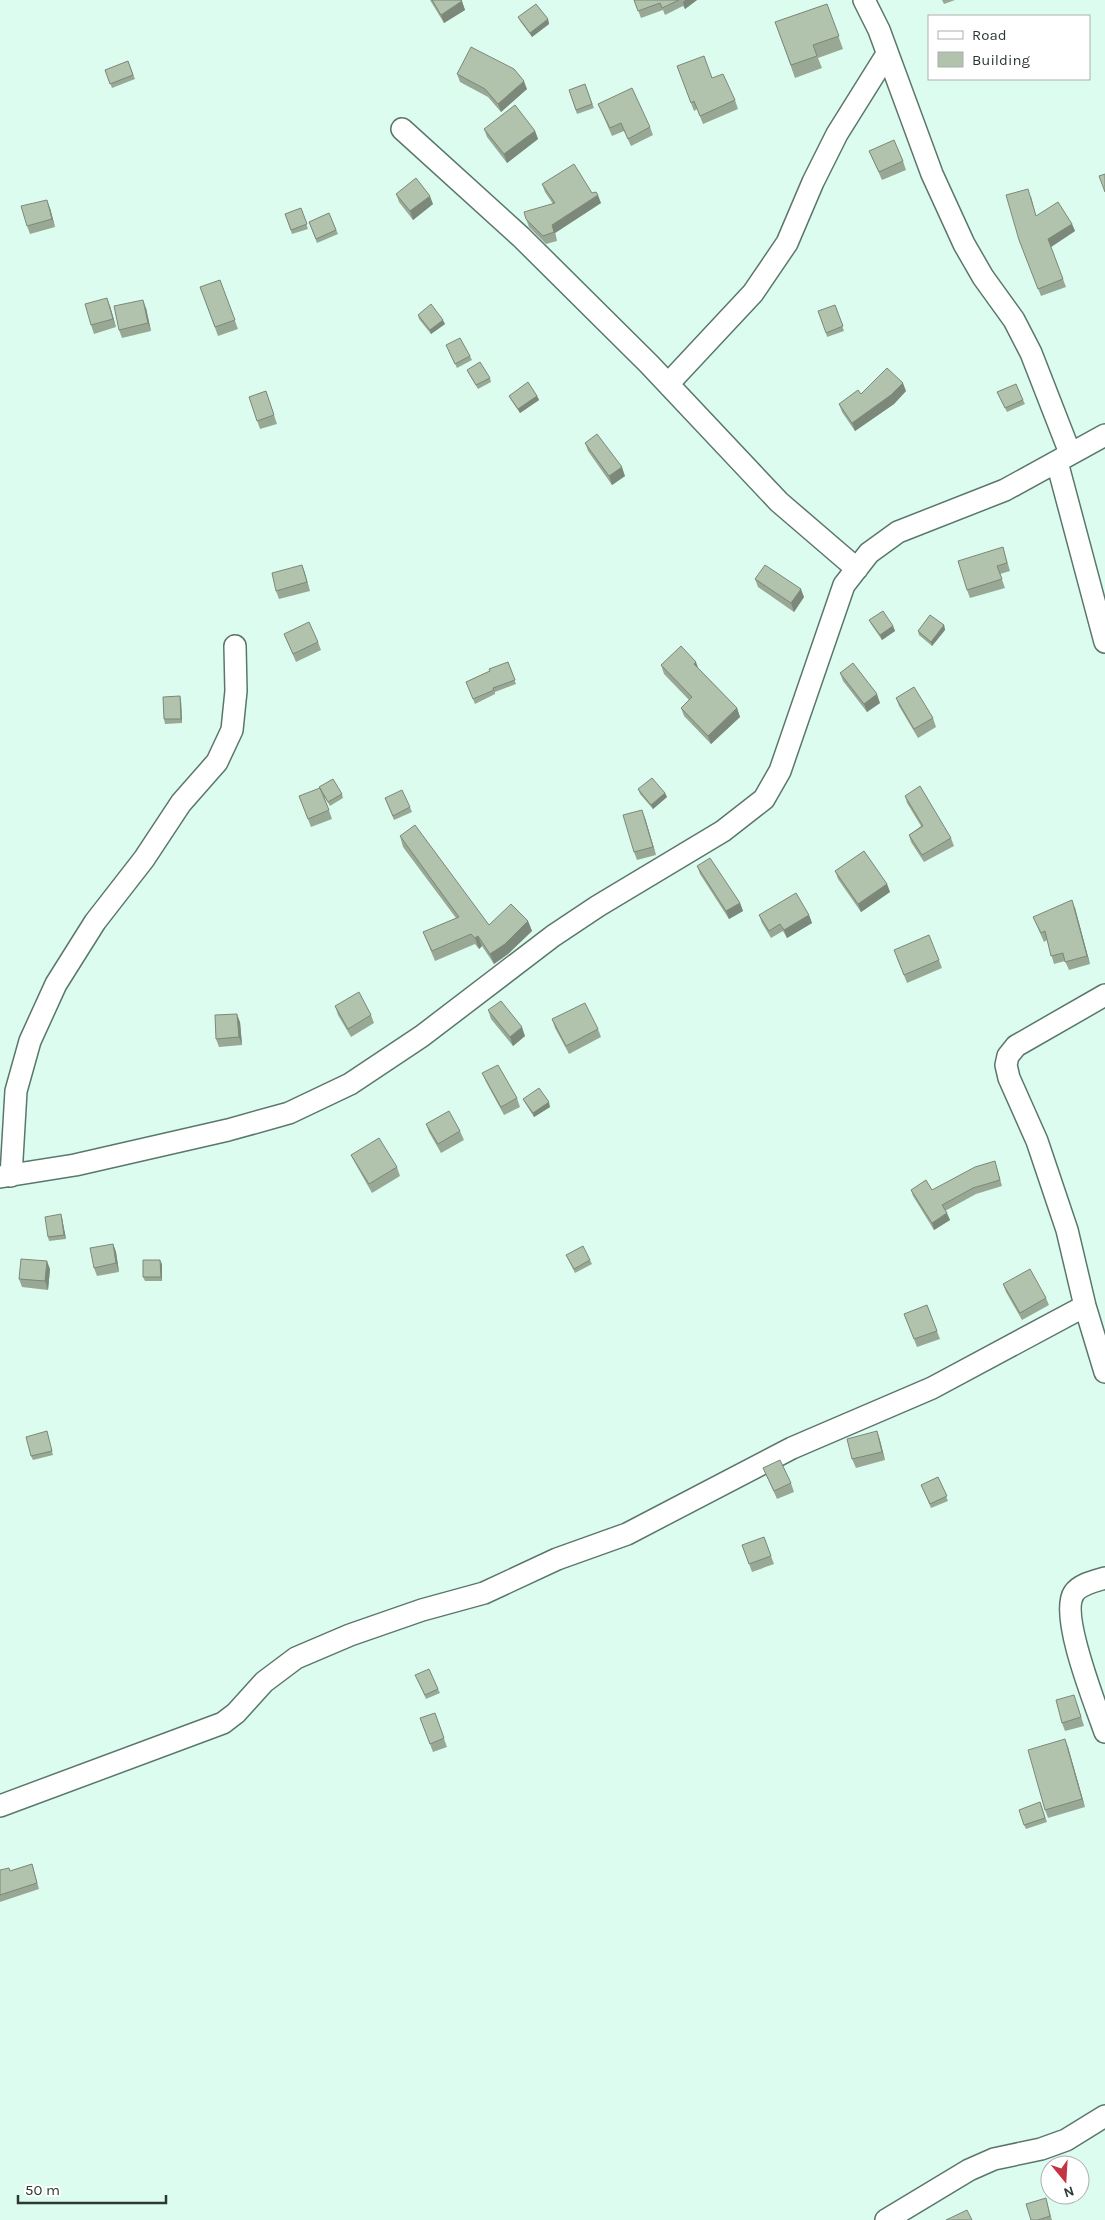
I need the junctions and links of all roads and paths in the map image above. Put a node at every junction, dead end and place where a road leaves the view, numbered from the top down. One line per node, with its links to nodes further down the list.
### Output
1 (864, 0): 2 (street)
2 (887, 54): 4 (street); 6 (street)
3 (402, 129): 4 (street)
4 (668, 384): 7 (street)
5 (1105, 435): 6 (street)
6 (1063, 457): 7 (street); 8 (street)
7 (857, 569): 11 (street)
8 (1105, 642)
9 (235, 646): 11 (street)
10 (1105, 995): 12 (street)
11 (5, 1177)
12 (1084, 1306): 13 (street); 16 (street)
13 (1105, 1372)
14 (1105, 1578): 15 (street)
15 (1105, 1732)
16 (0, 1806)
17 (1105, 2116): 18 (street)
18 (886, 2220)

